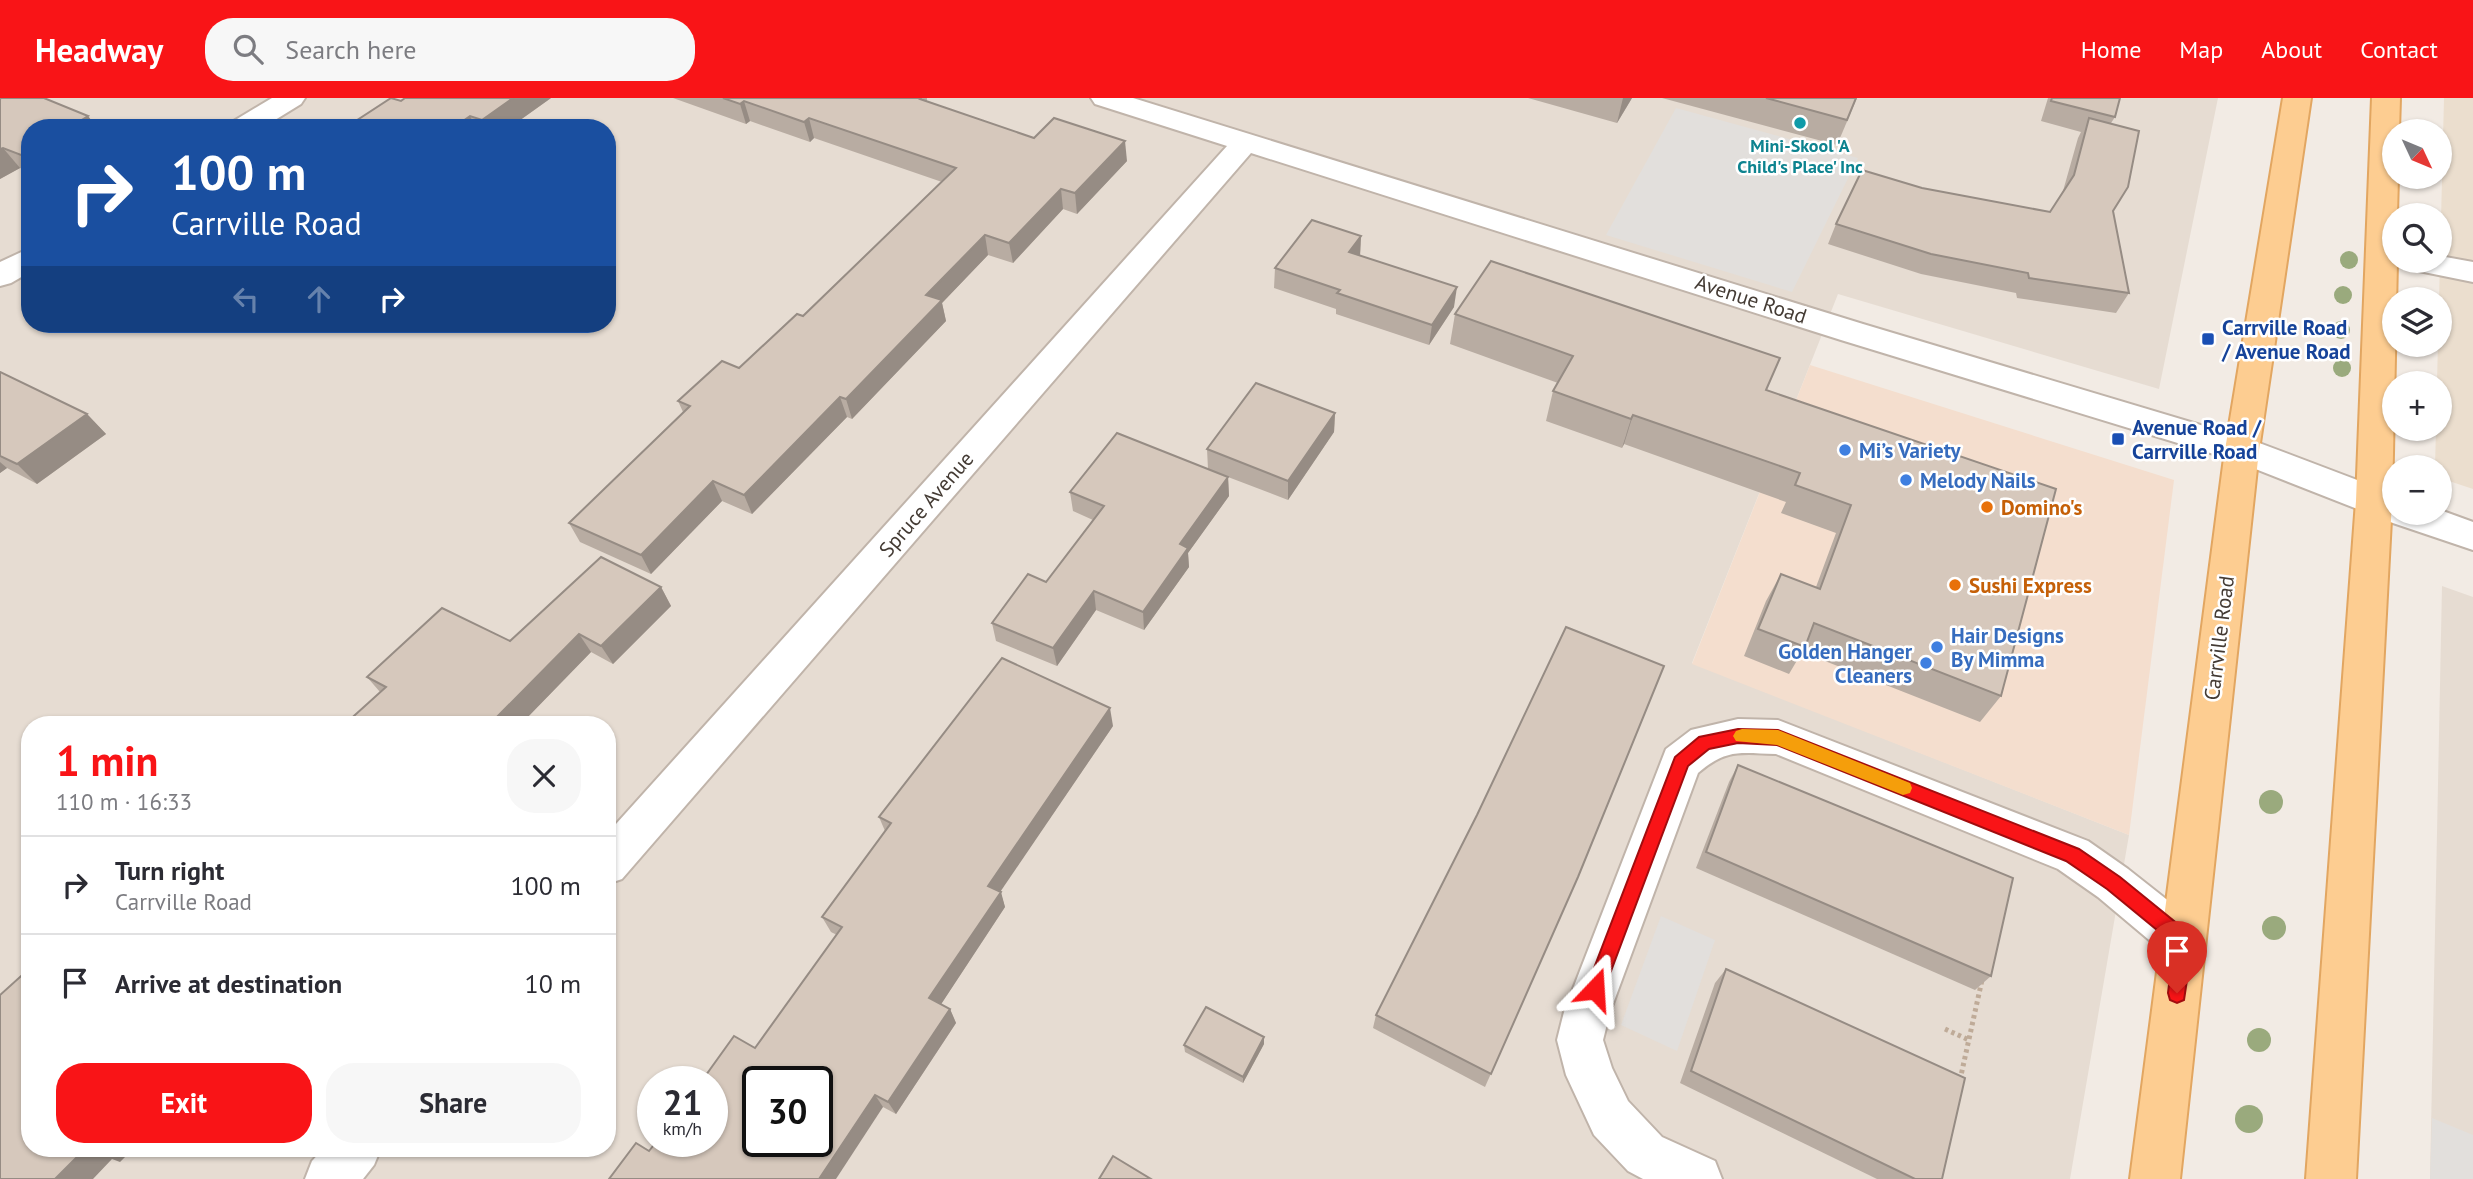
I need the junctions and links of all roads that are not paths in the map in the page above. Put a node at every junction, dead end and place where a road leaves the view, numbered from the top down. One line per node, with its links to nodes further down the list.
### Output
1 (291, 98): 5 (street)
2 (1105, 98): 6 (street, Avenue Road)
3 (2297, 98): 13 (main road, Carrville Road)
4 (2386, 98): 7 (main road)
5 (257, 119)
6 (1245, 143): 13 (street, Avenue Road); 19 (street, Spruce Avenue)
7 (2387, 203)
8 (21, 263): 12 (street)
9 (2452, 268): 10 (street)
10 (2473, 272)
11 (2388, 273): 14 (main road)
12 (0, 276)
13 (2242, 450): 15 (street, Avenue Road); 20 (main road, Carrville Road)
14 (2391, 455)
15 (2382, 503)
16 (2390, 525): 25 (main road)
17 (2441, 525): 18 (street, Avenue Road)
18 (2473, 537)
19 (616, 855)
20 (2183, 940): 23 (street); 24 (main road, Carrville Road)
21 (349, 1157): 22 (street)
22 (330, 1179)
23 (1697, 1179)
24 (2155, 1179)
25 (2331, 1179)

